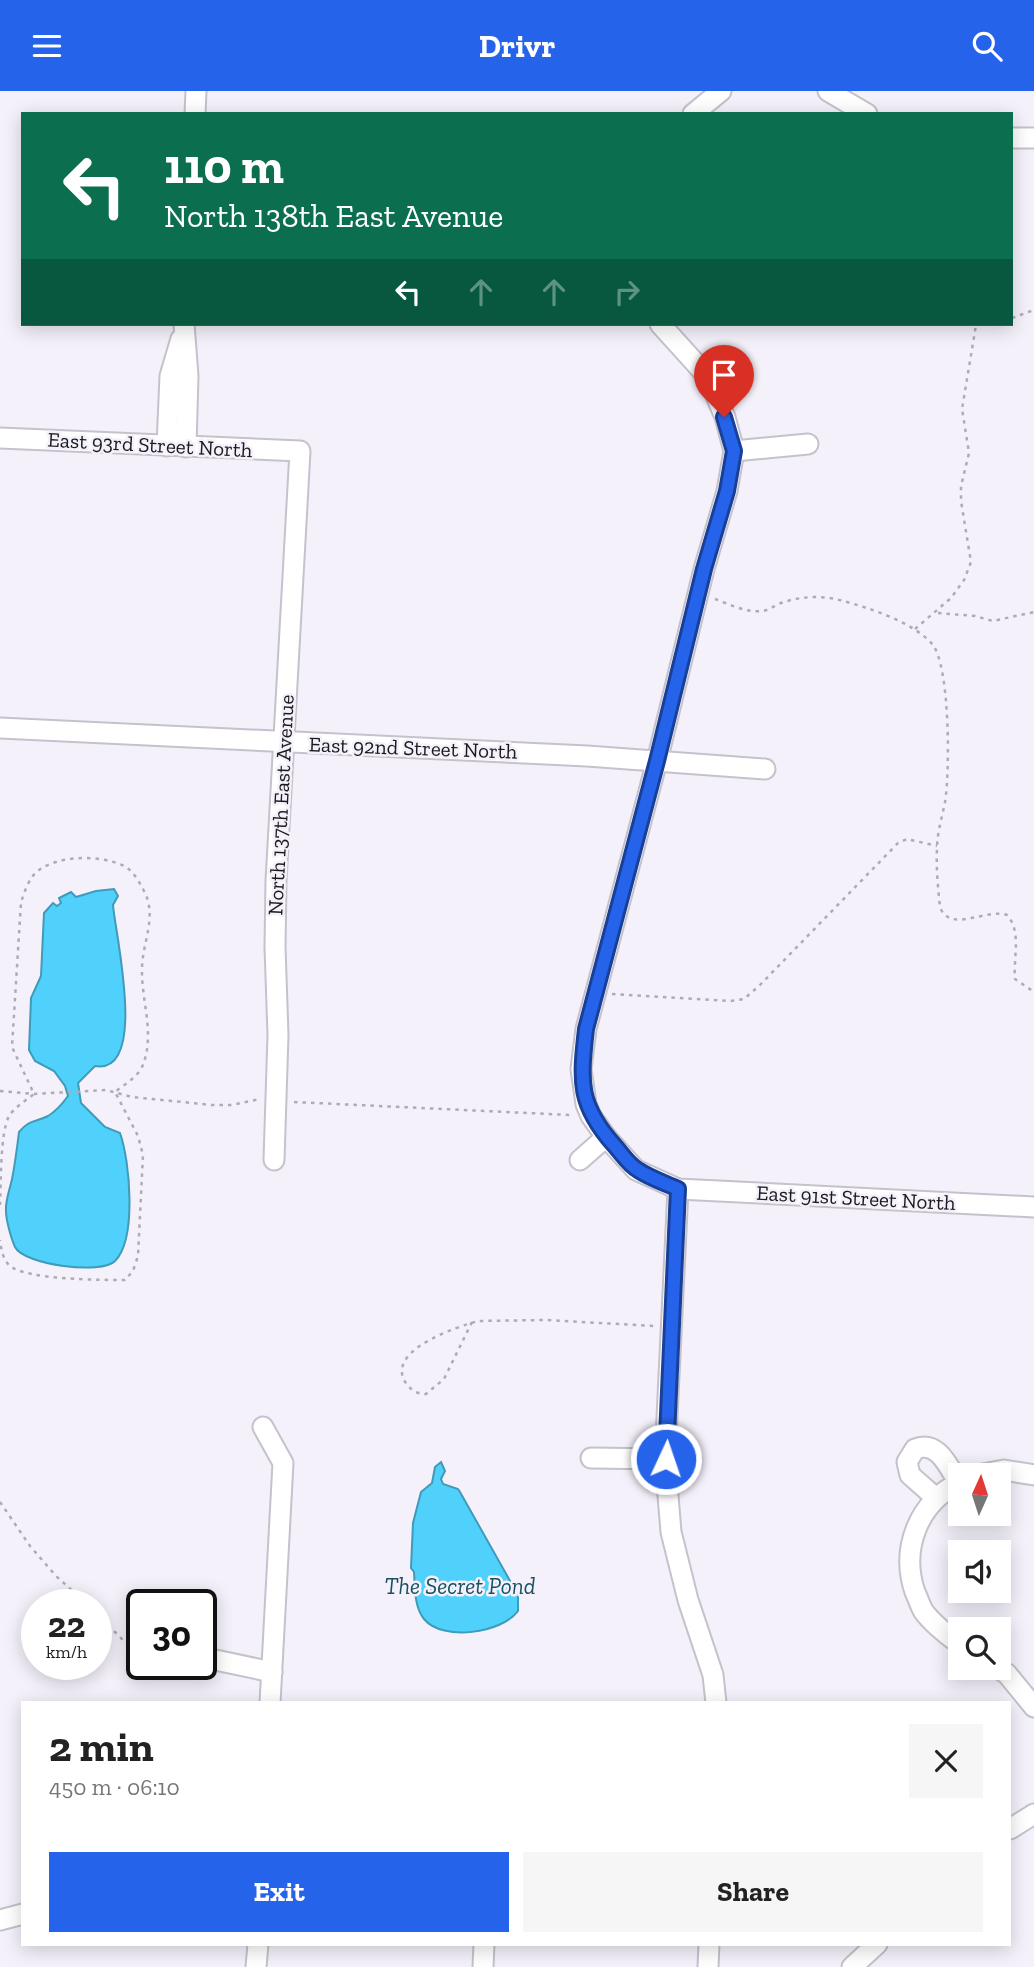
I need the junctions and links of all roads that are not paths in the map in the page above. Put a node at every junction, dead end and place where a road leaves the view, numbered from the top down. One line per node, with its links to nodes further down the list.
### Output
1 (196, 91): 4 (street)
2 (722, 91): 5 (street)
3 (828, 91): 6 (street)
4 (195, 112)
5 (696, 112)
6 (864, 112)
7 (1013, 138): 8 (street)
8 (1034, 138)
9 (662, 326): 15 (street)
10 (184, 328): 13 (street)
11 (0, 438): 13 (street, East 93rd Street North)
12 (808, 445): 15 (street)
13 (176, 446): 14 (street, East 93rd Street North)
14 (300, 451): 17 (street, North 137th East Avenue)
15 (734, 451): 18 (street)
16 (0, 728): 17 (street, East 92nd Street North)
17 (283, 743): 18 (street, East 92nd Street North); 21 (street, North 137th East Avenue)
18 (657, 761): 19 (street, East 92nd Street North); 20 (street)
19 (765, 769)
20 (606, 1137): 22 (street); 23 (street)
21 (274, 1160)
22 (580, 1160)
23 (678, 1189): 24 (street, East 91st Street North); 27 (street)
24 (1034, 1207)
25 (263, 1427): 33 (street)
26 (591, 1458): 27 (street)
27 (666, 1459): 36 (street)
28 (1012, 1471): 29 (street)
29 (1034, 1475)
30 (948, 1491): 31 (street)
31 (948, 1636)
32 (217, 1660): 33 (street)
33 (272, 1672): 35 (street)
34 (1011, 1679): 37 (street)
35 (270, 1701)
36 (716, 1701)
37 (1034, 1706)
38 (1034, 1814): 39 (street)
39 (1011, 1828)
40 (21, 1915): 41 (street)
41 (0, 1920)
42 (258, 1946): 46 (street)
43 (484, 1946): 47 (street)
44 (709, 1946): 48 (street)
45 (875, 1946): 49 (street)
46 (256, 1967)
47 (483, 1967)
48 (708, 1967)
49 (852, 1967)

